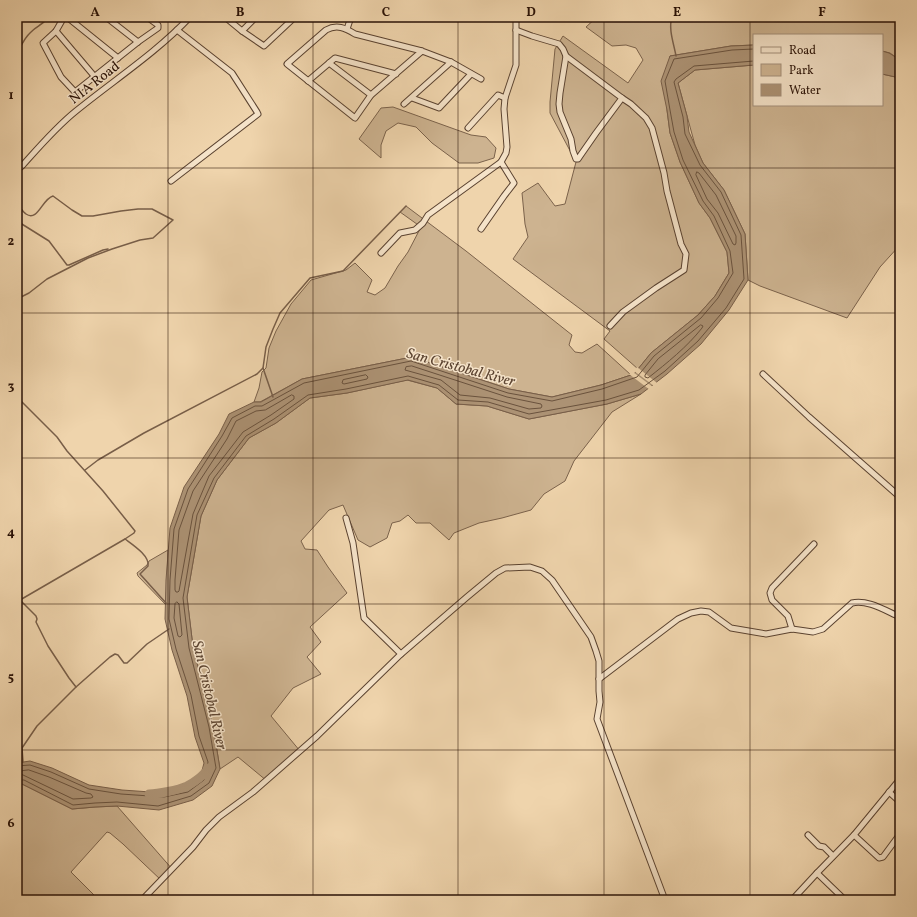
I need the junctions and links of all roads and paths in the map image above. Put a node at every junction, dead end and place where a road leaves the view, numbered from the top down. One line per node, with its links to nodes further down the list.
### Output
1 (66, 17): 13 (street); 18 (street)
2 (106, 17): 15 (street)
3 (147, 17): 15 (street)
4 (190, 17): 11 (street, NIA Road)
5 (225, 17): 14 (street)
6 (256, 17): 14 (street)
7 (295, 17): 14 (street)
8 (351, 17): 10 (street)
9 (516, 17): 12 (street)
10 (347, 29): 16 (street); 25 (street)
11 (177, 30): 33 (street, NIA Road); 34 (street)
12 (516, 30): 17 (street); 28 (street)
13 (56, 31): 23 (street); 23 (street)
14 (242, 31)
15 (138, 42): 18 (street)
16 (422, 51): 19 (street); 21 (street)
17 (566, 56): 29 (street); 29 (street)
18 (118, 58): 23 (street)
19 (450, 62): 22 (street); 27 (street)
20 (329, 63): 21 (street); 25 (street); 26 (street)
21 (396, 74): 26 (street)
22 (471, 74): 24 (street); 27 (street)
23 (95, 77)
24 (481, 79)
25 (308, 81): 26 (street)
26 (371, 95)
27 (412, 98): 30 (street)
28 (505, 98): 31 (street); 32 (street)
29 (622, 98): 37 (street)
30 (404, 104)
31 (468, 128)
32 (501, 162): 35 (street); 36 (street)
33 (17, 170)
34 (171, 181)
35 (481, 229)
36 (381, 253)
37 (610, 326)
38 (763, 374): 39 (street)
39 (900, 497)
40 (346, 518): 44 (street)
41 (814, 544): 43 (street)
42 (900, 617): 43 (street)
43 (792, 629): 45 (street)
44 (401, 654): 45 (street); 54 (street)
45 (598, 679): 55 (street)
46 (900, 779): 47 (street)
47 (889, 792): 48 (street); 51 (street)
48 (900, 802)
49 (900, 834): 51 (street)
50 (808, 835): 52 (street)
51 (854, 835): 52 (street)
52 (833, 856): 53 (street)
53 (817, 873): 56 (street); 57 (street)
54 (142, 900)
55 (665, 900)
56 (792, 900)
57 (845, 900)

